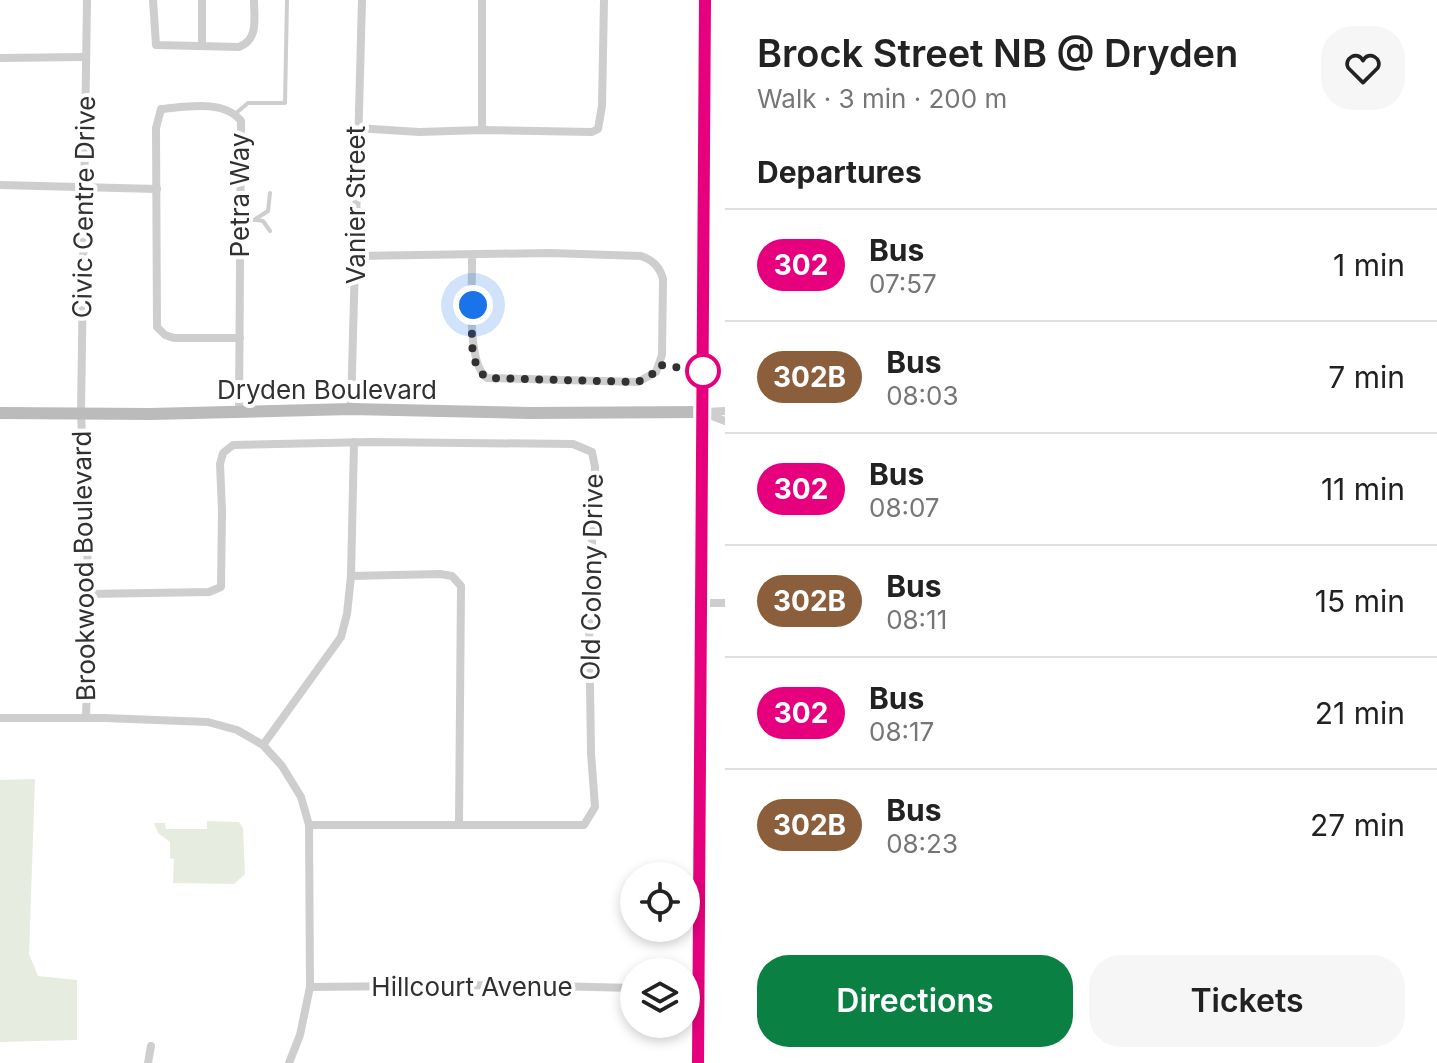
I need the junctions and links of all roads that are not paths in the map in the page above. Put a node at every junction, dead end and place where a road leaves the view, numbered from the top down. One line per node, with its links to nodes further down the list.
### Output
1 (87, 0): 11 (street, Civic Centre Drive)
2 (153, 0): 10 (street)
3 (202, 0): 10 (street)
4 (254, 0): 10 (street)
5 (287, 0): 13 (lane)
6 (362, 0): 14 (street, Vanier Street)
7 (482, 0): 15 (street)
8 (604, 0): 15 (street)
9 (705, 0): 28 (main road)
10 (202, 46)
11 (86, 57): 12 (street); 17 (street, Civic Centre Drive)
12 (0, 58)
13 (235, 114): 18 (street, Petra Way); 20 (street, Petra Way)
14 (356, 128): 15 (street); 24 (street, Vanier Street)
15 (482, 130)
16 (0, 185): 17 (street)
17 (83, 187): 18 (street); 30 (street, Civic Centre Drive)
18 (157, 189): 25 (street, Petra Way)
19 (270, 193): 21 (lane)
20 (240, 220): 21 (lane); 25 (street, Petra Way)
21 (254, 220): 22 (lane)
22 (270, 231)
23 (472, 255): 23 (street); 24 (street)
24 (356, 256): 26 (street, Vanier Street)
25 (240, 338): 31 (street, Petra Way)
26 (351, 409): 28 (street, Dryden Boulevard); 31 (street, Dryden Boulevard)
27 (725, 411): 28 (street)
28 (702, 412): 32 (street); 36 (main road)
29 (0, 413): 30 (street, Dryden Boulevard)
30 (81, 413): 31 (street, Dryden Boulevard); 35 (street, Brookwood Boulevard)
31 (239, 413)
32 (725, 421)
33 (354, 442): 34 (street); 35 (street, Old Colony Drive); 41 (street, Old Colony Drive)
34 (351, 576): 40 (street); 41 (street)
35 (89, 594): 39 (street, Brookwood Boulevard)
36 (701, 603): 37 (street); 48 (main road)
37 (725, 603)
38 (0, 718): 39 (street)
39 (86, 718): 40 (street)
40 (263, 745): 42 (street)
41 (459, 824): 42 (street, Old Colony Drive)
42 (309, 825): 43 (street)
43 (310, 987): 44 (street, Hillcourt Avenue); 47 (street)
44 (620, 988)
45 (151, 1046): 46 (street)
46 (148, 1063)
47 (289, 1063)
48 (698, 1063)

